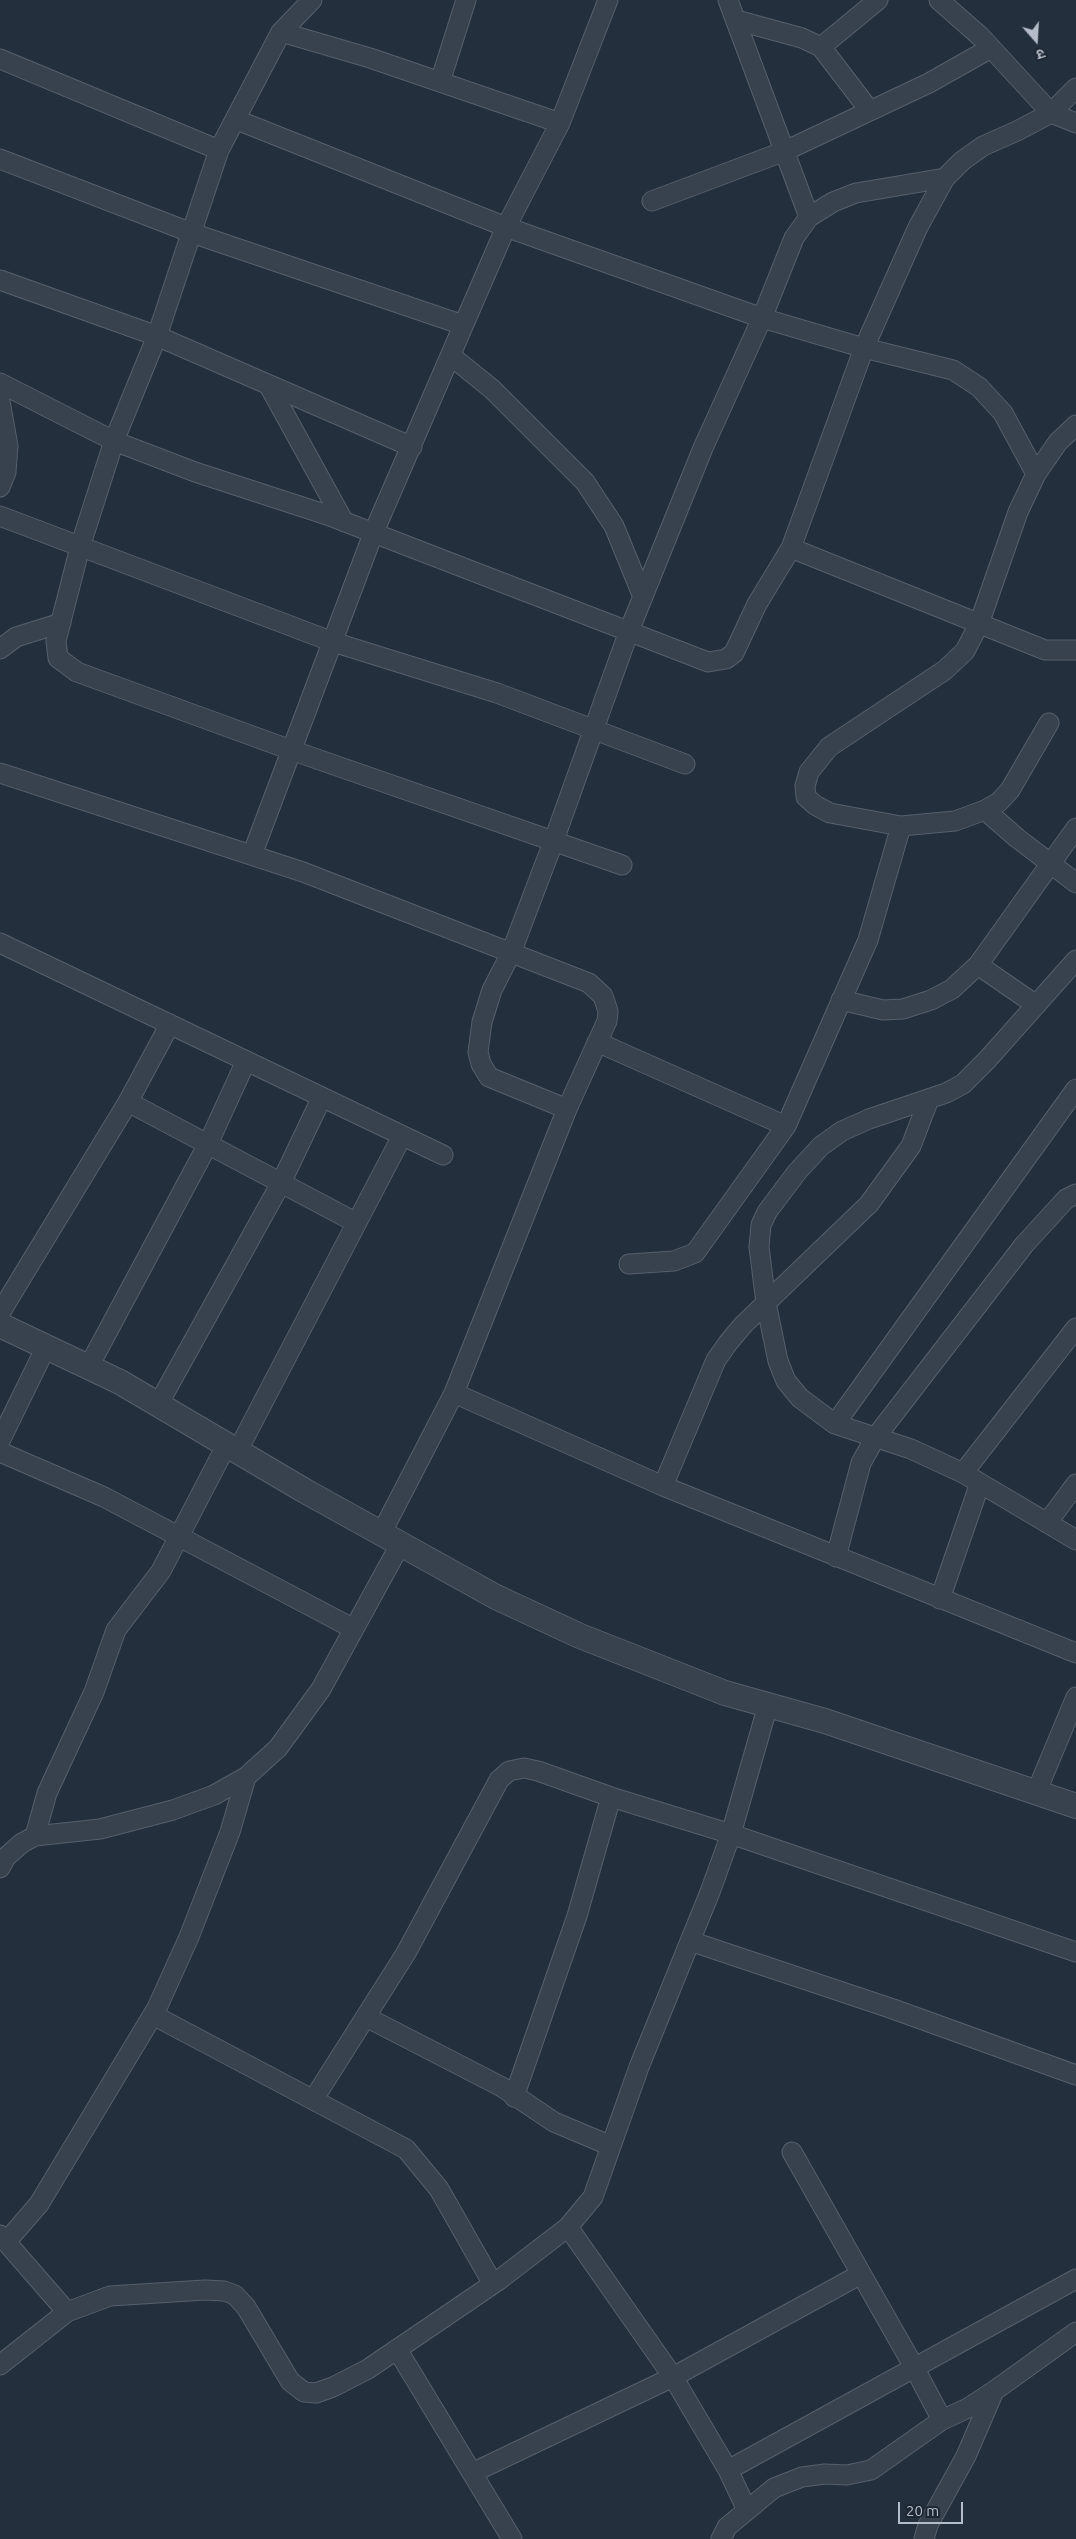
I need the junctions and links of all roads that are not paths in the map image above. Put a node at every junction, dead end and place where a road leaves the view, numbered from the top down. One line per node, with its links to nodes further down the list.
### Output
1 (312, 0): 8 (street)
2 (466, 0): 12 (street)
3 (608, 0): 17 (street)
4 (728, 0): 7 (street)
5 (878, 0): 9 (street)
6 (939, 0): 10 (street)
7 (736, 20): 9 (street); 20 (street)
8 (281, 32): 12 (street); 16 (street)
9 (821, 47): 14 (street)
10 (991, 48): 14 (street); 15 (street)
11 (0, 59): 19 (street)
12 (440, 82): 17 (street)
13 (1076, 88): 15 (street)
14 (870, 111): 20 (street)
15 (1051, 113): 18 (street); 22 (street)
16 (237, 120): 19 (street); 25 (street)
17 (560, 123): 25 (street)
18 (1076, 123)
19 (220, 150): 26 (street)
20 (785, 151): 23 (street); 24 (street)
21 (0, 159): 26 (street)
22 (945, 178): 24 (street); 31 (street)
23 (652, 201)
24 (809, 217): 28 (street)
25 (506, 227): 28 (street); 29 (street)
26 (192, 233): 29 (street); 30 (street)
27 (0, 280): 30 (street)
28 (762, 318): 31 (street); 46 (street)
29 (463, 325): 32 (street)
30 (157, 336): 34 (street); 37 (street)
31 (864, 348): 39 (street); 45 (street)
32 (451, 356): 38 (street); 46 (street)
33 (0, 383): 37 (street)
34 (268, 384): 38 (street); 42 (street)
35 (0, 401): 40 (street)
36 (1076, 425): 39 (street)
37 (114, 441): 42 (street); 44 (street)
38 (412, 447): 43 (street)
39 (1036, 474): 48 (street)
40 (0, 487)
41 (0, 516): 44 (street)
42 (344, 522): 43 (street)
43 (373, 534): 49 (street); 50 (street)
44 (80, 547): 47 (street); 50 (street)
45 (791, 548): 48 (street); 49 (street)
46 (643, 597): 49 (street)
47 (61, 623): 51 (street); 55 (street)
48 (979, 624): 52 (street); 59 (street)
49 (628, 631): 54 (street)
50 (333, 642): 54 (street); 55 (street)
51 (0, 650)
52 (1076, 650)
53 (1049, 723): 58 (street)
54 (592, 731): 56 (street); 61 (street)
55 (291, 750): 61 (street); 62 (street)
56 (685, 764)
57 (0, 773): 62 (street)
58 (985, 810): 59 (street); 63 (street)
59 (902, 826): 70 (street)
60 (1076, 828): 63 (street)
61 (554, 840): 64 (street); 67 (street)
62 (252, 855): 67 (street)
63 (1050, 862): 65 (street); 69 (street)
64 (622, 865)
65 (1076, 883)
66 (2, 948): 72 (street)
67 (511, 953): 73 (street); 79 (street)
68 (1076, 960): 71 (street)
69 (978, 965): 70 (street); 71 (street)
70 (841, 1000): 80 (street)
71 (1036, 1005): 77 (street)
72 (170, 1024): 74 (street); 78 (street)
73 (597, 1042): 79 (street); 80 (street)
74 (246, 1061): 76 (street); 82 (street)
75 (1076, 1089): 96 (street)
76 (322, 1097): 81 (street); 84 (street)
77 (929, 1099): 88 (street); 88 (street)
78 (128, 1102): 82 (street); 89 (street)
79 (566, 1109): 94 (street)
80 (786, 1126): 87 (street)
81 (402, 1136): 83 (street); 86 (street)
82 (208, 1144): 84 (street); 93 (street)
83 (443, 1155)
84 (281, 1183): 86 (street); 95 (street)
85 (1076, 1194): 97 (street)
86 (355, 1222): 99 (street)
87 (629, 1264)
88 (766, 1303): 96 (street); 104 (street)
89 (0, 1313)
90 (0, 1325): 92 (street)
91 (1076, 1328): 101 (street)
92 (46, 1347): 93 (street); 98 (street)
93 (88, 1368): 95 (street)
94 (454, 1393): 104 (street); 107 (street)
95 (159, 1403): 99 (street)
96 (835, 1424): 97 (street)
97 (875, 1438): 101 (street); 109 (street)
98 (0, 1441)
99 (232, 1447): 106 (street); 107 (street)
100 (0, 1452): 106 (street)
101 (963, 1473): 102 (street)
102 (980, 1483): 105 (street); 110 (street)
103 (1076, 1484): 105 (street)
104 (663, 1486): 109 (street)
105 (1047, 1523): 108 (street)
106 (179, 1535): 111 (street); 120 (street)
107 (391, 1538): 111 (street); 114 (street)
108 (1076, 1540)
109 (836, 1557): 110 (street)
110 (940, 1599): 112 (street)
111 (354, 1629): 115 (street)
112 (1076, 1653)
113 (1076, 1697): 116 (street)
114 (768, 1705): 116 (street); 119 (street)
115 (246, 1777): 120 (street); 124 (street)
116 (1036, 1792): 118 (street)
117 (611, 1797): 119 (street); 125 (street); 127 (street)
118 (1076, 1806)
119 (731, 1834): 122 (street); 123 (street)
120 (35, 1836): 121 (street)
121 (0, 1868)
122 (690, 1941): 126 (street); 129 (street)
123 (1076, 1952)
124 (153, 2015): 128 (street); 132 (street)
125 (366, 2017): 127 (street); 128 (street)
126 (1076, 2074)
127 (514, 2097): 129 (street)
128 (313, 2100): 135 (street)
129 (611, 2146): 131 (street)
130 (792, 2152): 133 (street)
131 (568, 2228): 135 (street); 141 (street)
132 (3, 2239): 136 (street)
133 (861, 2274): 140 (street); 141 (street)
134 (1076, 2279): 140 (street)
135 (494, 2284): 138 (street)
136 (67, 2312): 138 (street); 139 (street)
137 (1076, 2332): 142 (street)
138 (397, 2349): 145 (street)
139 (0, 2365)
140 (914, 2367): 143 (street); 144 (street)
141 (673, 2377): 144 (street); 145 (street)
142 (994, 2391): 143 (street); 149 (street)
143 (942, 2420): 146 (street)
144 (728, 2470): 146 (street)
145 (472, 2473): 147 (street)
146 (747, 2510): 148 (street)
147 (512, 2539)
148 (721, 2539)
149 (924, 2539)

